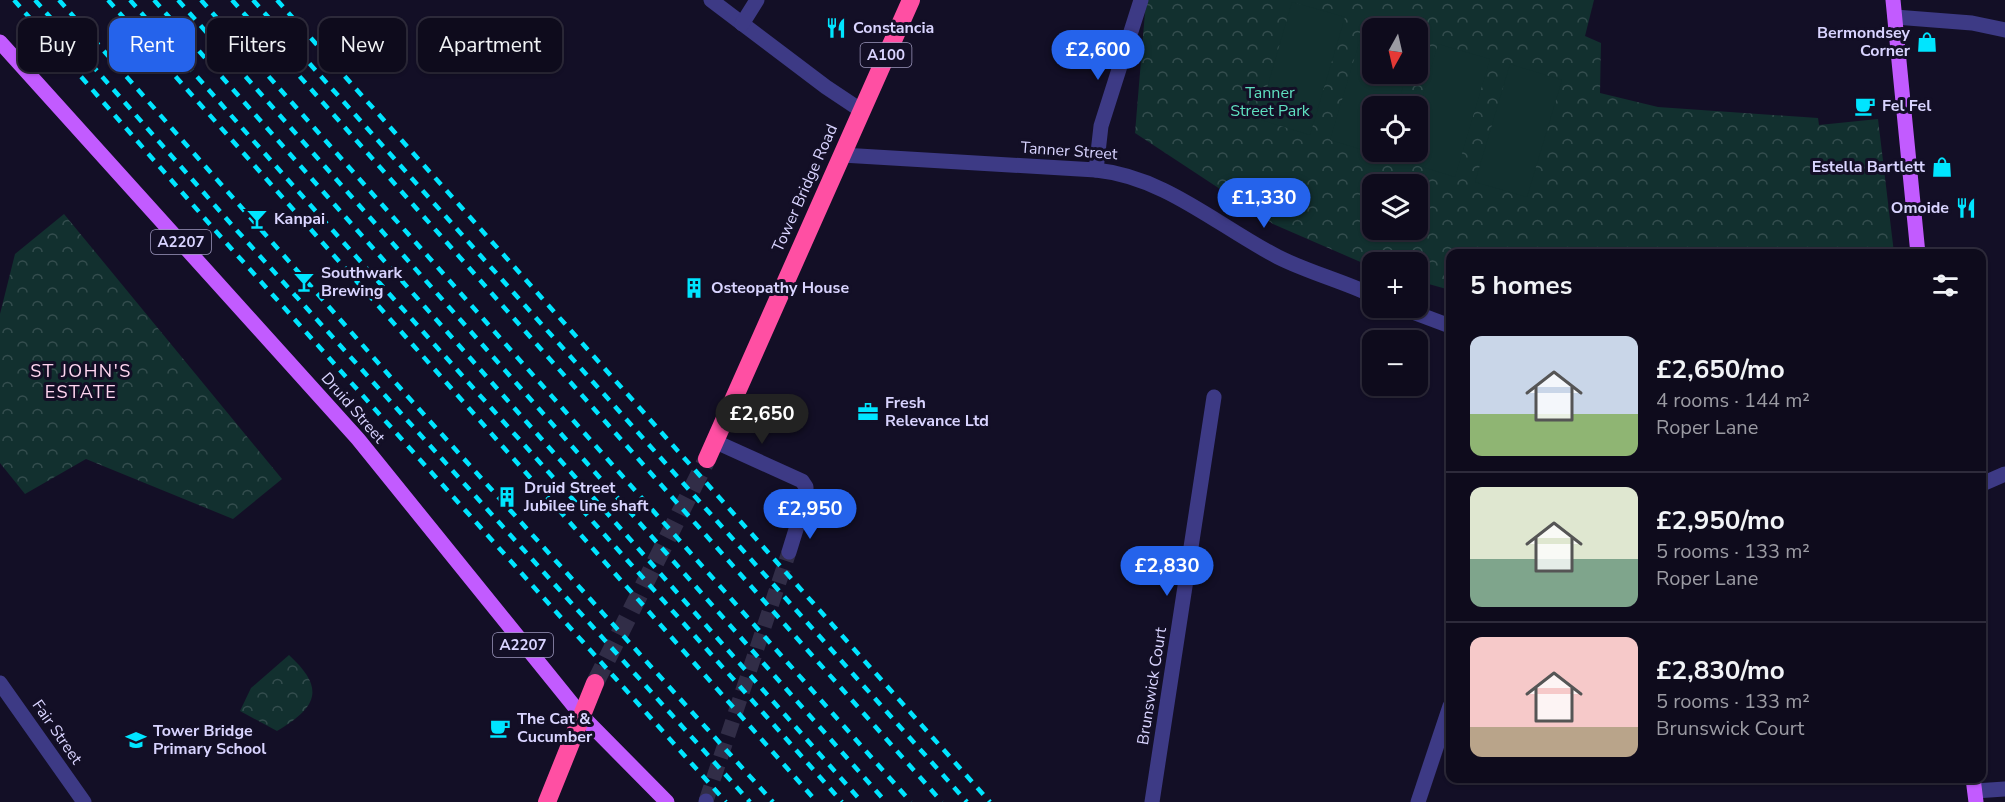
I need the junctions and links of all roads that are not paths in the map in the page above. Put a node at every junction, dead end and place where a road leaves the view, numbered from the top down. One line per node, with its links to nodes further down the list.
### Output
1 (711, 0): 7 (street)
2 (757, 0): 7 (street)
3 (911, 0): 10 (highway, Tower Bridge Road / A100)
4 (1141, 0): 12 (street)
5 (1893, 0): 6 (main road)
6 (1895, 17): 8 (street); 13 (main road)
7 (742, 24): 10 (street)
8 (2005, 30)
9 (1, 45): 25 (main road, Druid Street / A2207)
10 (862, 111): 11 (highway, Tower Bridge Road / A100)
11 (842, 155): 12 (street, Tanner Street); 18 (highway, Tower Bridge Road / A100)
12 (1096, 170): 14 (street, Tanner Street)
13 (1918, 249)
14 (1362, 291)
15 (1428, 318): 16 (street)
16 (1446, 324)
17 (1214, 397): 32 (street, Brunswick Court)
18 (716, 442): 19 (highway, Tower Bridge Road / A100); 22 (street)
19 (707, 459)
20 (2005, 474): 21 (street)
21 (1986, 482)
22 (789, 552)
23 (0, 683): 29 (street, Fair Street)
24 (595, 683): 25 (highway)
25 (582, 716): 30 (highway); 31 (main road, Druid Street / A2207)
26 (1446, 718): 33 (street)
27 (2005, 789): 28 (street)
28 (1974, 790)
29 (84, 802)
30 (547, 802)
31 (667, 802)
32 (1152, 802)
33 (1418, 802)

